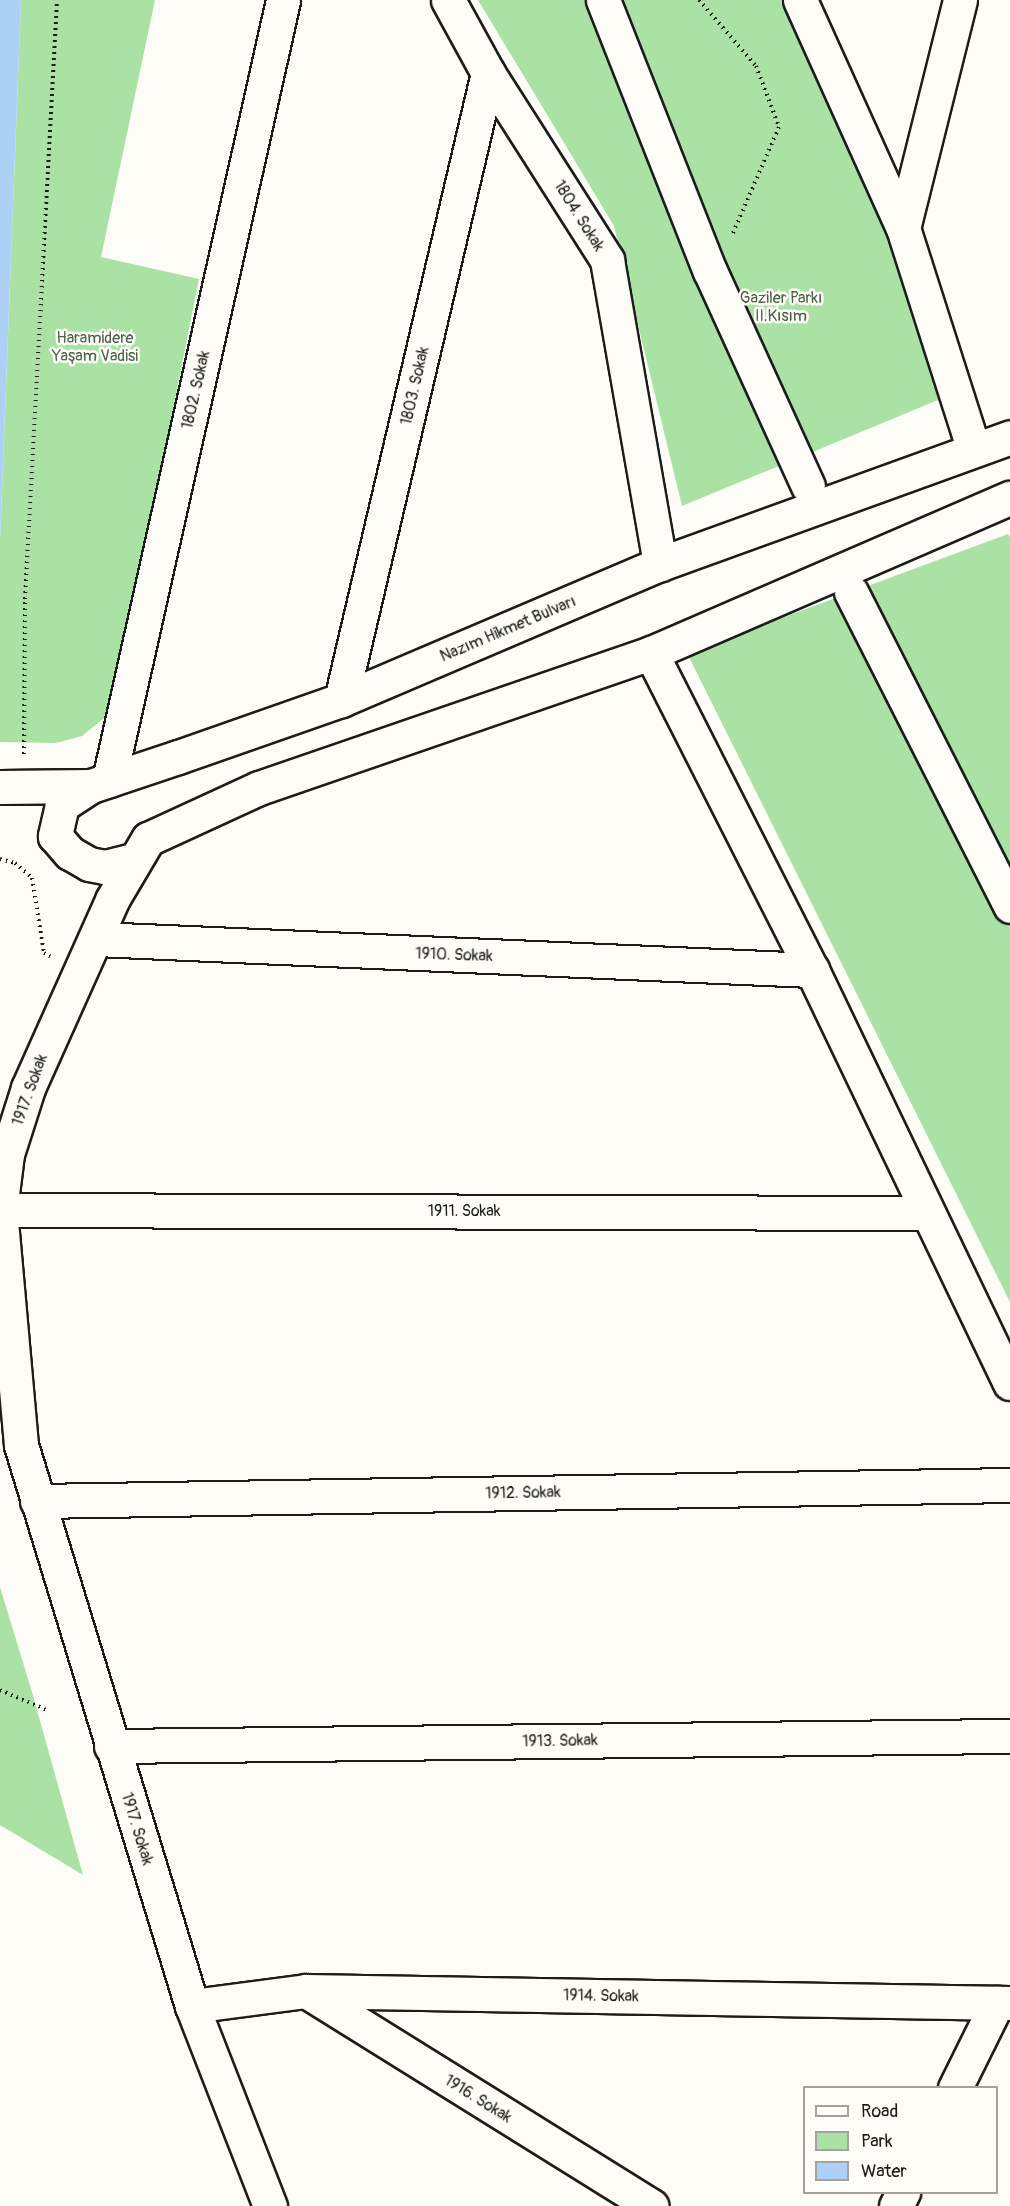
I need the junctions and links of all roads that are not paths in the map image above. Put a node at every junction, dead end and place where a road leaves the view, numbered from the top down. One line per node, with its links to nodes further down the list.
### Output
1 (283, 0): 16 (street, 1802. Sokak)
2 (448, 0): 6 (street, 1804. Sokak)
3 (603, 0): 10 (street)
4 (800, 0): 7 (street)
5 (960, 0): 7 (street)
6 (488, 73): 12 (street, 1804. Sokak); 15 (street, 1803. Sokak)
7 (903, 228): 9 (street)
8 (1010, 437): 9 (street, Nazım Hikmet Bulvarı)
9 (974, 450): 12 (street, Nazım Hikmet Bulvarı)
10 (808, 486)
11 (1010, 498): 14 (street)
12 (660, 564): 15 (street, Nazım Hikmet Bulvarı)
13 (851, 592): 19 (street)
14 (651, 653): 18 (street); 21 (street)
15 (341, 700): 16 (street, Nazım Hikmet Bulvarı)
16 (100, 783): 17 (street, Nazım Hikmet Bulvarı); 18 (street)
17 (12, 787)
18 (133, 860): 20 (street, 1917. Sokak)
19 (1010, 906)
20 (96, 939): 21 (street, 1910. Sokak); 22 (street, 1917. Sokak)
21 (812, 970): 23 (street)
22 (0, 1210): 23 (street, 1911. Sokak); 26 (street, 1917. Sokak)
23 (927, 1213): 24 (street)
24 (1010, 1383)
25 (0, 1405): 26 (street, 1917. Sokak)
26 (21, 1445): 28 (street, 1917. Sokak)
27 (1010, 1485): 28 (street, 1912. Sokak)
28 (37, 1501): 30 (street, 1917. Sokak)
29 (1010, 1736): 30 (street, 1913. Sokak)
30 (111, 1746): 33 (street, 1917. Sokak)
31 (306, 1991): 32 (street, 1914. Sokak); 33 (street, 1914. Sokak); 36 (street, 1916. Sokak)
32 (1003, 2003): 34 (street)
33 (192, 2006): 35 (street, 1917. Sokak)
34 (956, 2086)
35 (270, 2206)
36 (651, 2206)

